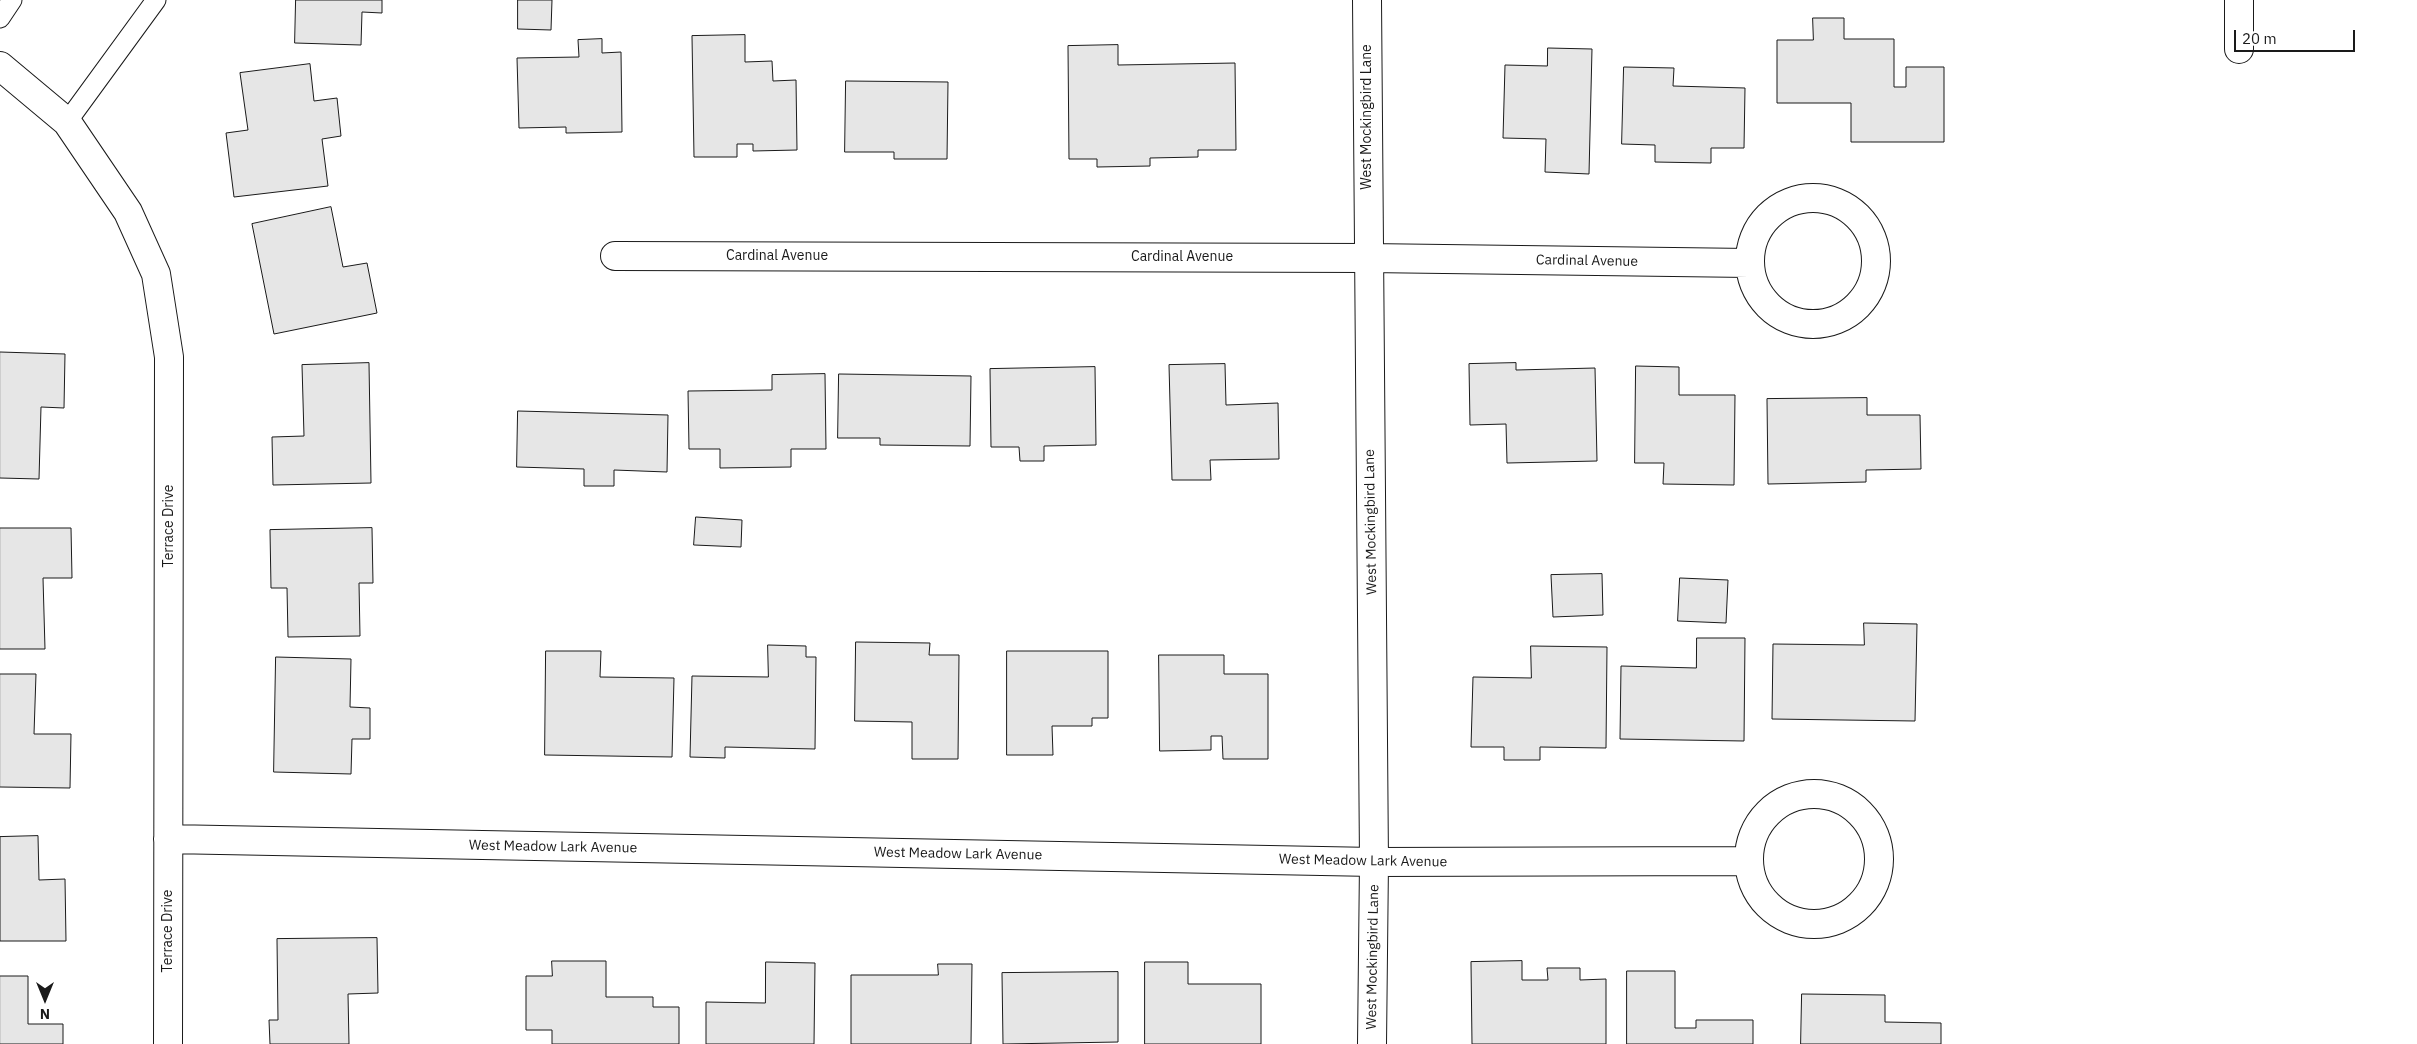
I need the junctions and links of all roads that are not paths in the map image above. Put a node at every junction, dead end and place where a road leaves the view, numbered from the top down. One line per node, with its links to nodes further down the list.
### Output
1 (12, 0): 5 (lane)
2 (156, 0): 8 (lane)
3 (1367, 0): 10 (street, West Mockingbird Lane)
4 (2239, 0): 6 (street)
5 (0, 18)
6 (2239, 49)
7 (0, 66): 8 (street, Terrace Drive)
8 (67, 122): 12 (street, Terrace Drive)
9 (615, 256): 10 (street, Cardinal Avenue)
10 (1368, 258): 11 (street, Cardinal Avenue); 14 (street, West Mockingbird Lane)
11 (1749, 263): 11 (street)
12 (168, 839): 14 (street, West Meadow Lark Avenue); 15 (street, Terrace Drive)
13 (1748, 861): 13 (street); 14 (street, West Meadow Lark Avenue)
14 (1374, 862): 16 (street, West Mockingbird Lane)
15 (168, 1044)
16 (1372, 1044)

